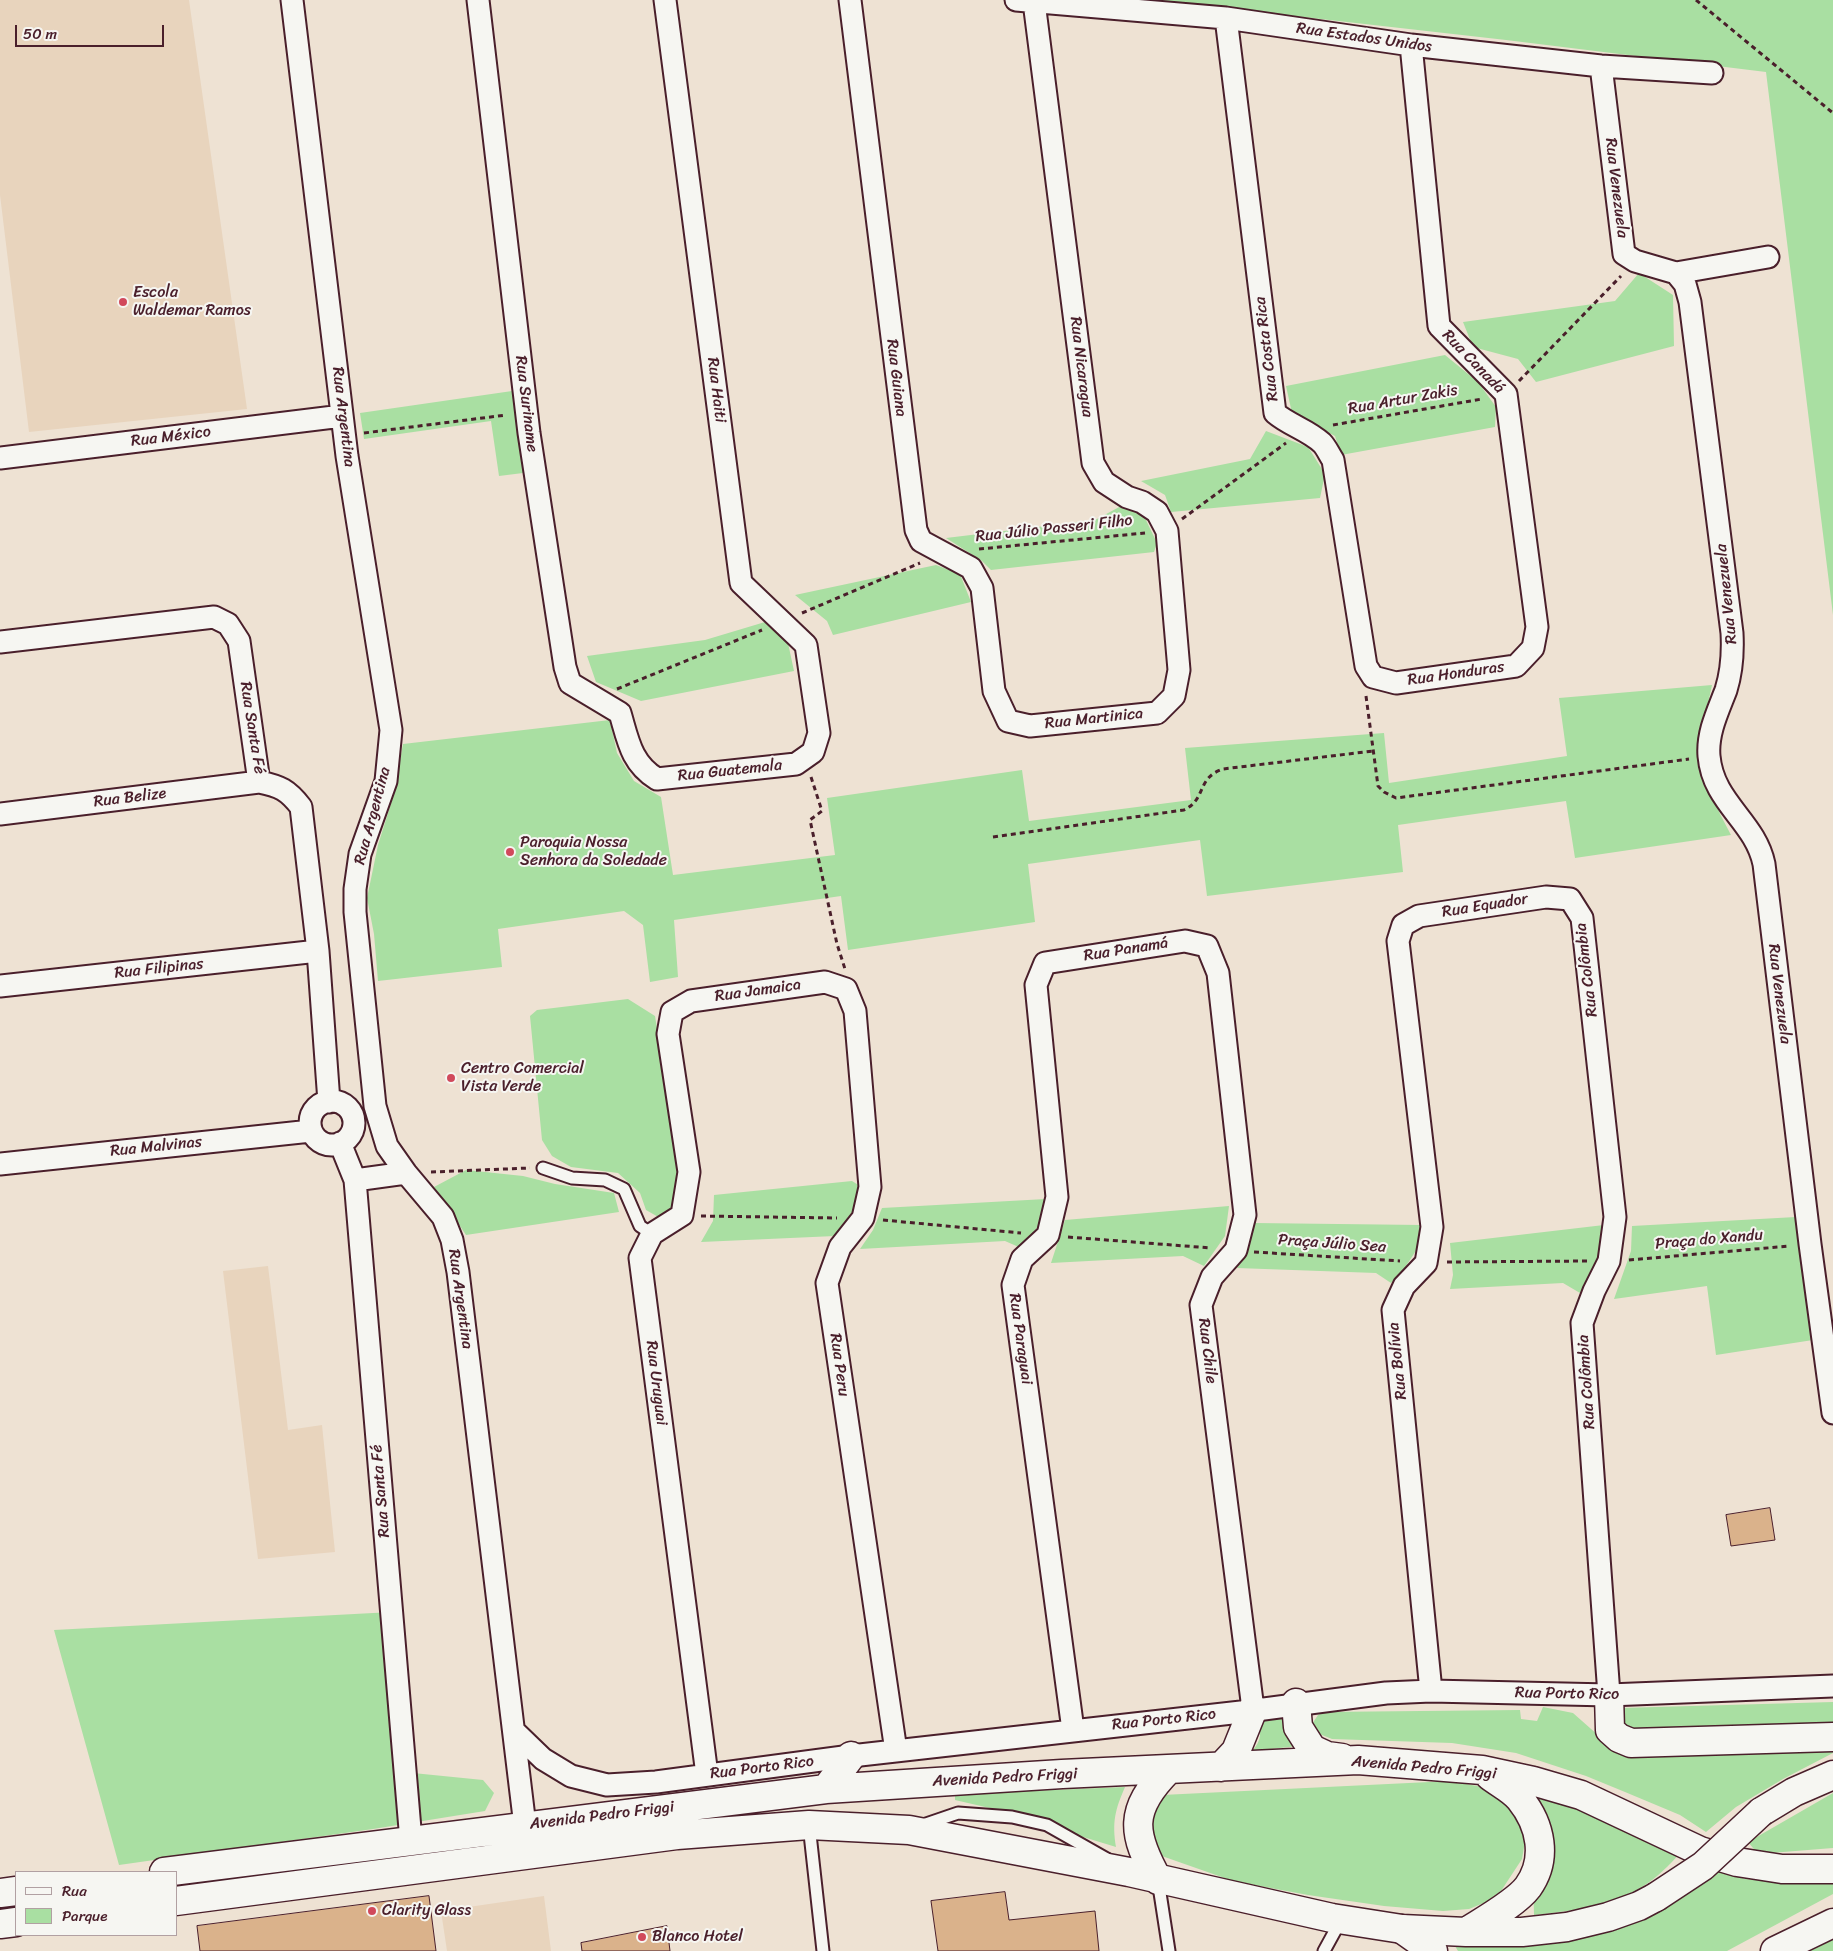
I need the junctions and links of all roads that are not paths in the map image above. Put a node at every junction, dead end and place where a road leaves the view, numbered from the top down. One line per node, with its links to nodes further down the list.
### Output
1 (292, 0): 12 (street, Rua Argentina)
2 (478, 0): 20 (street, Rua Suriname)
3 (665, 0): 19 (street, Rua Haiti)
4 (850, 0): 18 (street, Rua Guiana)
5 (1025, 1): 6 (street, Rua Estados Unidos); 17 (street, Rua Nicaragua)
6 (1226, 18): 7 (street, Rua Estados Unidos); 16 (street, Rua Costa Rica)
7 (1411, 46): 8 (street, Rua Estados Unidos); 15 (street, Rua Canadá)
8 (1601, 66): 9 (street, Rua Estados Unidos); 11 (street, Rua Venezuela)
9 (1712, 73)
10 (1768, 257): 11 (street)
11 (1676, 273): 40 (street, Rua Venezuela)
12 (343, 426): 13 (street, Rua México); 29 (street, Rua Argentina)
13 (0, 458)
14 (0, 642): 21 (street, Rua Santa Fé)
15 (1532, 648): 16 (street, Rua Honduras)
16 (1373, 677)
17 (1174, 696): 18 (street, Rua Martinica)
18 (1008, 721)
19 (814, 752): 20 (street, Rua Guatemala)
20 (646, 772)
21 (259, 782): 22 (street, Rua Belize); 25 (street, Rua Santa Fé)
22 (0, 814)
23 (1570, 900): 39 (street, Rua Equador); 43 (street, Rua Colômbia)
24 (1207, 946): 38 (street, Rua Panamá); 45 (street, Rua Chile)
25 (318, 951): 26 (street, Rua Filipinas); 28 (street, Rua Santa Fé)
26 (0, 986)
27 (846, 989): 37 (street, Rua Jamaica); 49 (street, Rua Peru)
28 (329, 1102): 30 (street); 31 (street)
29 (375, 1106): 30 (street); 35 (street, Rua Argentina)
30 (352, 1115): 32 (street)
31 (311, 1131): 32 (street); 33 (street, Rua Malvinas)
32 (340, 1144): 36 (street, Rua Santa Fé)
33 (0, 1164)
34 (543, 1168): 37 (lane)
35 (406, 1174): 36 (street); 47 (street, Rua Argentina)
36 (355, 1180): 60 (street, Rua Santa Fé)
37 (652, 1234): 55 (street, Rua Uruguai)
38 (1048, 1235): 46 (street, Rua Paraguai)
39 (1426, 1262): 42 (street, Rua Bolívia)
40 (1833, 1413)
41 (1833, 1686): 43 (street, Rua Porto Rico)
42 (1431, 1691): 43 (street, Rua Porto Rico); 44 (street, Rua Porto Rico)
43 (1609, 1695): 48 (main road)
44 (1296, 1703): 45 (street, Rua Porto Rico); 51 (main road)
45 (1253, 1709): 46 (street, Rua Porto Rico); 52 (main road)
46 (1072, 1730): 49 (street, Rua Porto Rico)
47 (514, 1731): 55 (street, Rua Porto Rico); 59 (street, Rua Argentina)
48 (1833, 1737)
49 (896, 1751): 50 (street, Rua Porto Rico)
50 (851, 1756): 55 (street, Rua Porto Rico); 57 (main road)
51 (1358, 1760): 52 (main road, Avenida Pedro Friggi); 54 (main road, Avenida Pedro Friggi)
52 (1221, 1767): 53 (main road, Avenida Pedro Friggi)
53 (1168, 1770): 57 (main road, Avenida Pedro Friggi); 63 (main road)
54 (1482, 1770): 61 (main road, Avenida Pedro Friggi); 72 (main road)
55 (707, 1775)
56 (1833, 1775): 72 (main road, Avenida Pedro Friggi, bridge)
57 (826, 1789): 59 (main road, Avenida Pedro Friggi)
58 (809, 1825): 63 (main road, Avenida Pedro Friggi); 66 (main road, Avenida Pedro Friggi); 73 (lane)
59 (524, 1826): 60 (main road, Avenida Pedro Friggi)
60 (411, 1841): 62 (main road, Avenida Pedro Friggi)
61 (1833, 1870)
62 (172, 1871)
63 (1158, 1880): 67 (main road, Avenida Pedro Friggi); 74 (lane)
64 (15, 1891): 65 (main road)
65 (0, 1893)
66 (178, 1901)
67 (1341, 1920): 71 (main road, Avenida Pedro Friggi); 75 (lane)
68 (15, 1922): 70 (main road)
69 (1833, 1923): 77 (main road)
70 (0, 1924)
71 (1402, 1929): 72 (main road, Avenida Pedro Friggi); 76 (main road)
72 (1466, 1932)
73 (823, 1951)
74 (1169, 1951)
75 (1324, 1951)
76 (1433, 1951)
77 (1775, 1951)

